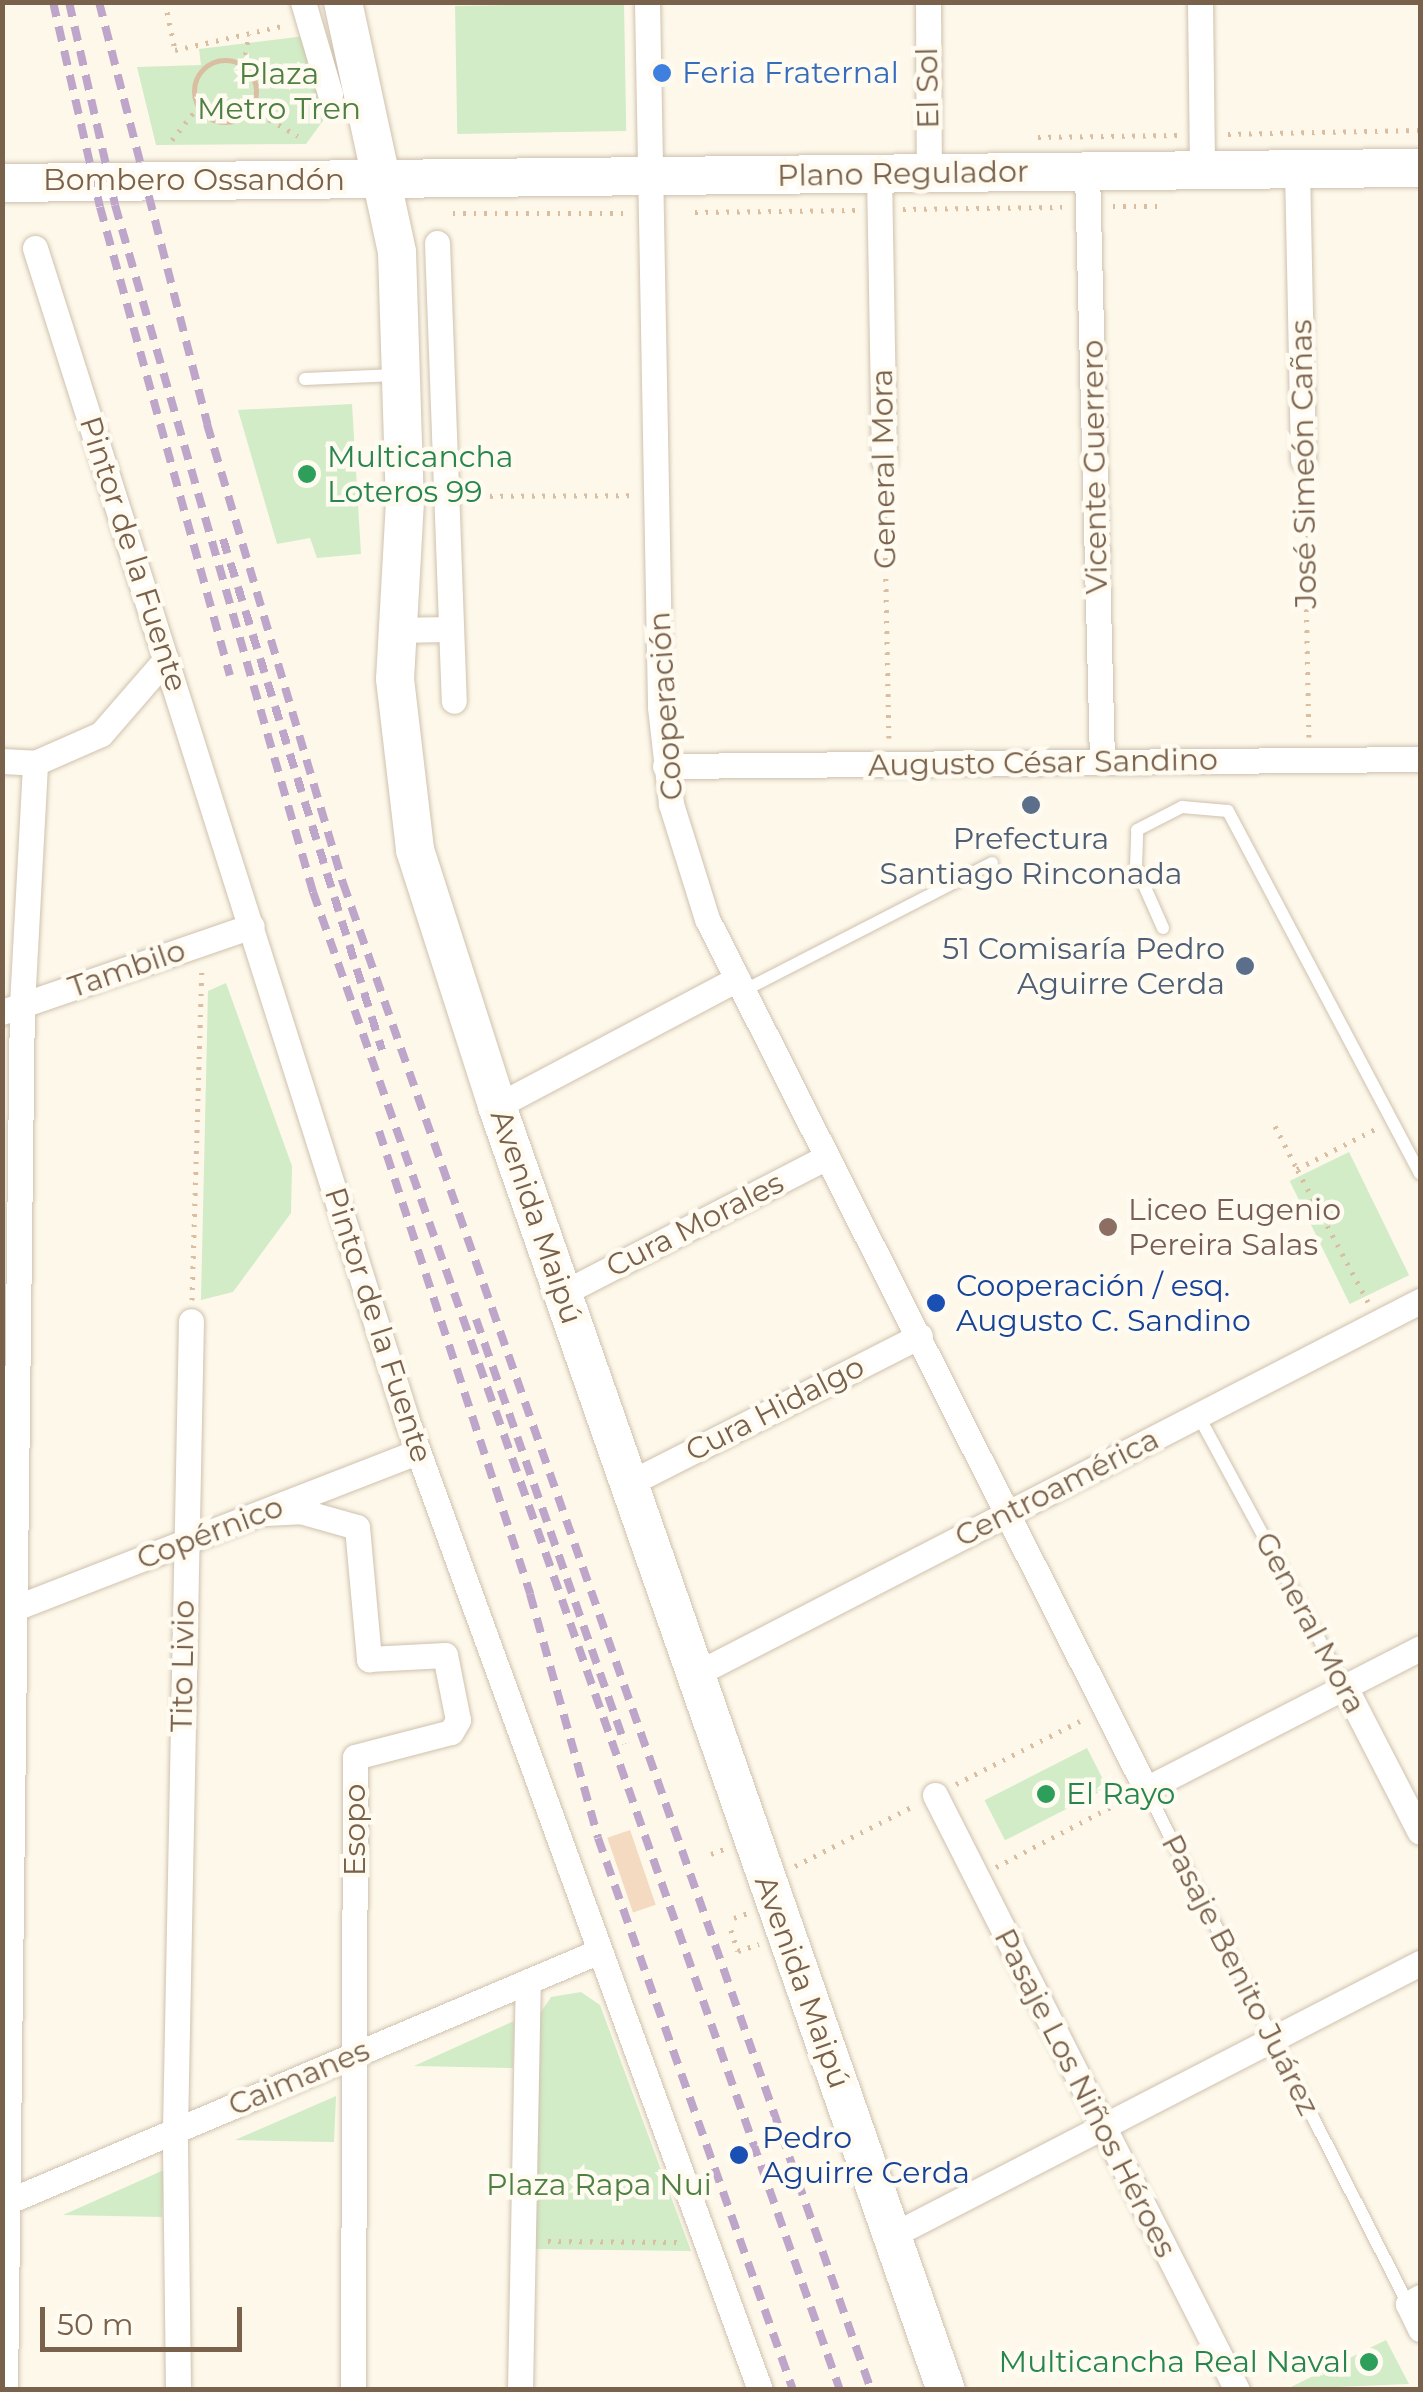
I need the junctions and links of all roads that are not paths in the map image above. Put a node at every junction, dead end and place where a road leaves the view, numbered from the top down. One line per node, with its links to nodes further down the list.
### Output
1 (343, 2): 12 (main road, Avenida Maipú)
2 (647, 2): 11 (street, Cooperación)
3 (928, 2): 10 (street, El Sol)
4 (1200, 2): 7 (street)
5 (306, 11): 6 (street)
6 (330, 94)
7 (1202, 152): 9 (main road, Plano Regulador); 14 (main road, Plano Regulador)
8 (1420, 168): 9 (main road, Plano Regulador)
9 (1297, 169): 20 (street, José Simeón Cañas)
10 (929, 174): 14 (main road, Plano Regulador); 15 (main road, Plano Regulador)
11 (650, 177): 12 (main road, Plano Regulador); 15 (main road, Plano Regulador); 30 (street, Cooperación)
12 (385, 180): 13 (main road, Bombero Ossandón); 18 (main road, Avenida Maipú)
13 (2, 184)
14 (1088, 189): 28 (street, Vicente Guerrero)
15 (880, 192): 21 (street, General Mora)
16 (437, 242): 22 (street)
17 (34, 248): 24 (street, Pintor de la Fuente)
18 (403, 375): 19 (lane); 23 (main road, Avenida Maipú)
19 (305, 379)
20 (1304, 460)
21 (884, 461)
22 (450, 629): 23 (street); 25 (street)
23 (394, 630): 36 (main road, Avenida Maipú)
24 (166, 658): 29 (street); 32 (street, Pintor de la Fuente)
25 (454, 701)
26 (1420, 759): 28 (street, Augusto César Sandino)
27 (2, 761): 29 (street)
28 (1102, 762): 30 (street, Augusto César Sandino)
29 (35, 763): 35 (street)
30 (665, 766): 34 (street, Cooperación)
31 (992, 863): 34 (lane)
32 (252, 926): 35 (street, Tambilo); 44 (street, Pintor de la Fuente)
33 (1163, 928): 38 (lane)
34 (740, 985): 36 (street); 37 (street, Cooperación)
35 (12, 1009): 49 (street)
36 (497, 1106): 39 (main road, Avenida Maipú)
37 (827, 1157): 39 (street, Cura Morales); 42 (street, Cooperación)
38 (1420, 1172)
39 (563, 1293): 45 (main road, Avenida Maipú)
40 (1419, 1306): 43 (street, Centroamérica)
41 (191, 1321): 48 (street, Tito Livio)
42 (920, 1336): 45 (street, Cura Hidalgo); 46 (street, Cooperación)
43 (1198, 1415): 46 (street, Centroamérica); 52 (lane, General Mora)
44 (418, 1452): 47 (street, Copérnico); 56 (street, Pintor de la Fuente)
45 (630, 1483): 51 (main road, Avenida Maipú)
46 (1010, 1512): 51 (street, Centroamérica); 53 (street, Pasaje Benito Juárez)
47 (264, 1513): 48 (street, Copérnico); 60 (street, Esopo)
48 (185, 1542): 49 (street, Copérnico); 62 (street, Tito Livio)
49 (7, 1611): 63 (street)
50 (1420, 1648): 52 (street)
51 (694, 1675): 64 (main road, Avenida Maipú)
52 (1345, 1687): 53 (street); 55 (street, General Mora)
53 (1146, 1789): 59 (lane, Pasaje Benito Juárez)
54 (934, 1795): 61 (street, Pasaje Los Niños Héroes)
55 (1420, 1832)
56 (596, 1952): 58 (street, Caimanes); 71 (street, Pintor de la Fuente)
57 (1420, 1962): 59 (street)
58 (528, 1981): 60 (street, Caimanes); 70 (street)
59 (1272, 2038): 61 (street); 65 (lane, Pasaje Benito Juárez)
60 (354, 2055): 62 (street, Caimanes); 69 (street, Esopo)
61 (1102, 2126): 64 (street); 73 (street, Pasaje Los Niños Héroes)
62 (176, 2130): 63 (street, Caimanes); 68 (street, Tito Livio)
63 (5, 2203): 67 (street)
64 (892, 2236): 72 (main road, Avenida Maipú)
65 (1414, 2300): 66 (street, Pasaje Benito Juárez)
66 (1420, 2329)
67 (5, 2390)
68 (178, 2390)
69 (353, 2390)
70 (520, 2390)
71 (760, 2390)
72 (946, 2390)
73 (1237, 2390)

